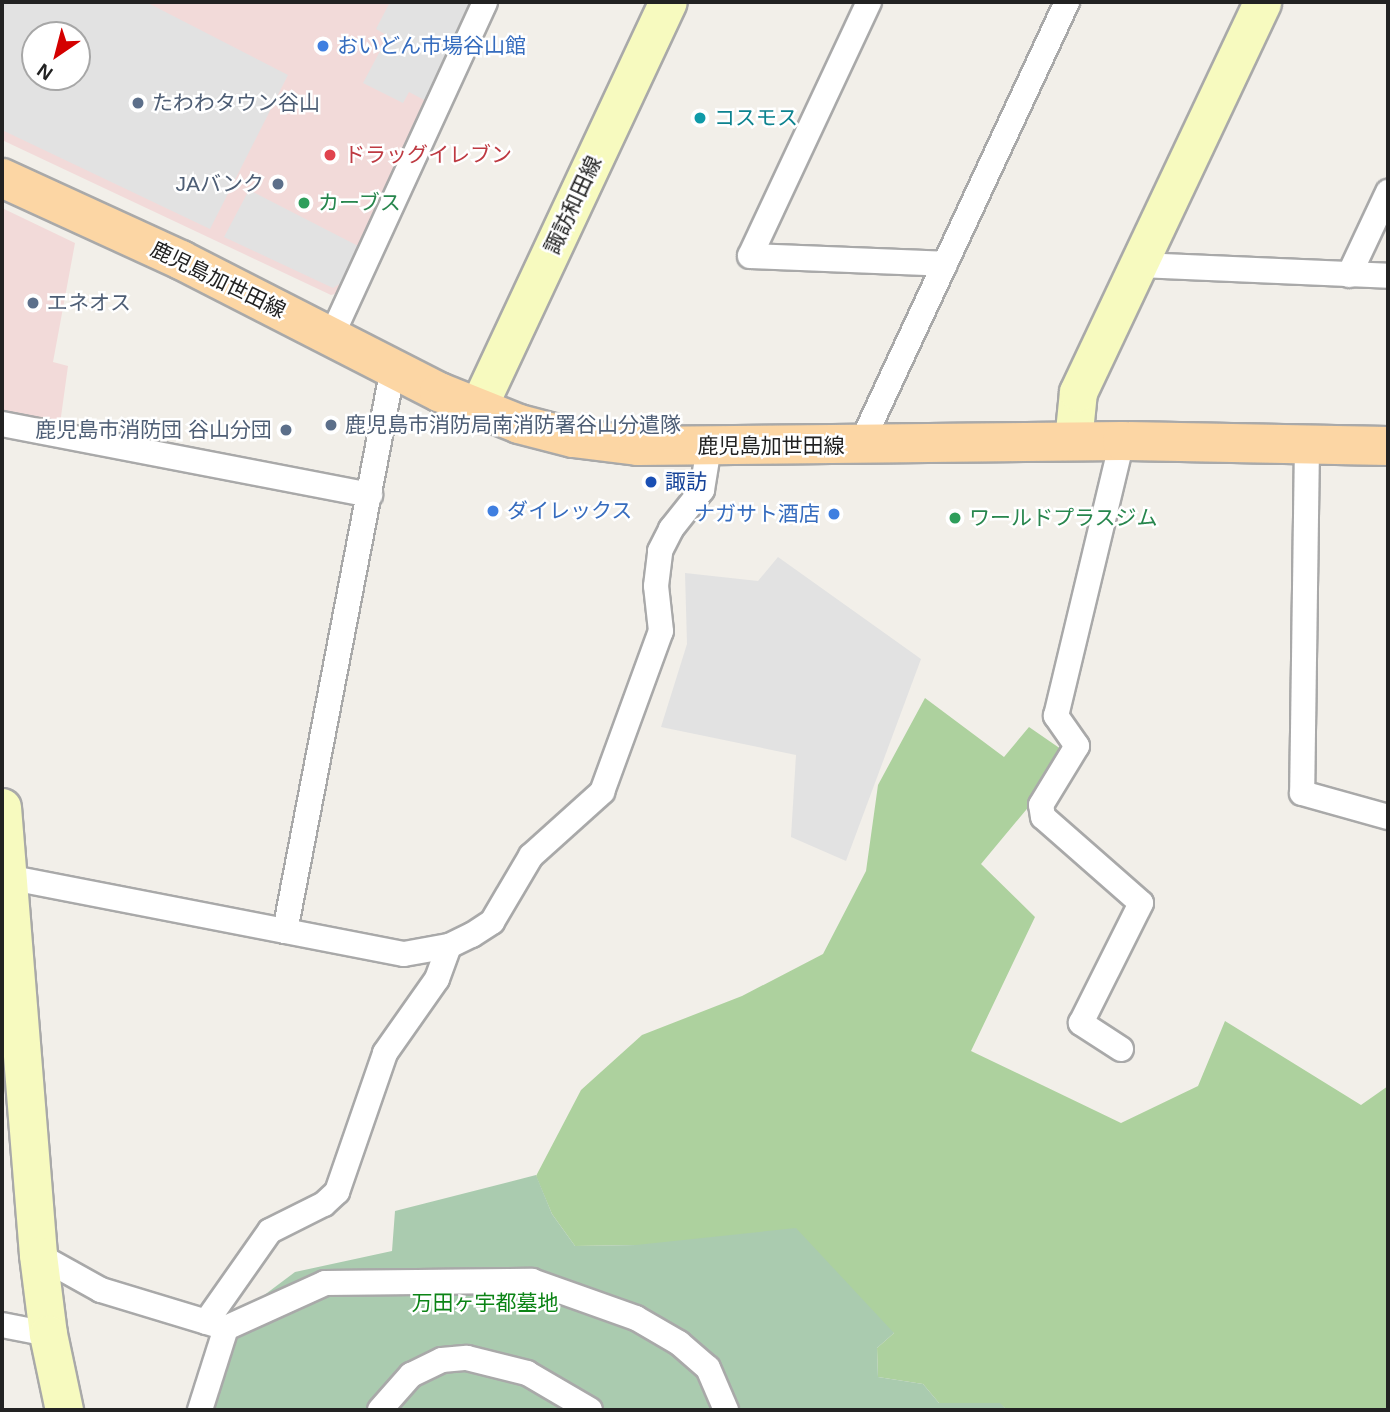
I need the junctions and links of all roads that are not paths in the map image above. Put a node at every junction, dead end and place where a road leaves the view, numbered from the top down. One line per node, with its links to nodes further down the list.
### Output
1 (485, 2): 12 (street)
2 (668, 2): 14 (street, 諏訪和田線)
3 (869, 2): 8 (street)
4 (1067, 2): 8 (street)
5 (1262, 2): 9 (street)
6 (2, 178): 12 (main road, 鹿児島加世田線)
7 (1388, 192): 10 (street)
8 (945, 264): 19 (street)
9 (1140, 265): 10 (street); 17 (street)
10 (1349, 275): 11 (street)
11 (1388, 276)
12 (332, 335): 13 (main road, 鹿児島加世田線)
13 (393, 368): 14 (main road, 鹿児島加世田線); 22 (street)
14 (478, 407): 21 (main road, 鹿児島加世田線)
15 (2, 424): 22 (street)
16 (1122, 441): 17 (main road, 鹿児島加世田線); 18 (main road, 鹿児島加世田線); 28 (street)
17 (1073, 442): 19 (main road, 鹿児島加世田線)
18 (1307, 445): 20 (main road, 鹿児島加世田線); 24 (street)
19 (860, 446): 21 (main road, 鹿児島加世田線)
20 (1388, 446)
21 (709, 447): 27 (street)
22 (370, 495): 26 (street)
23 (2, 807): 25 (street)
24 (1388, 817)
25 (3, 876): 26 (street); 29 (street)
26 (285, 931): 27 (street)
27 (449, 946): 31 (street)
28 (1121, 1049)
29 (38, 1255): 31 (street); 32 (street)
30 (2, 1325): 32 (street)
31 (216, 1325): 34 (street); 37 (street)
32 (48, 1334): 33 (street)
33 (64, 1410)
34 (200, 1410)
35 (380, 1410): 36 (street)
36 (590, 1410)
37 (726, 1410)

